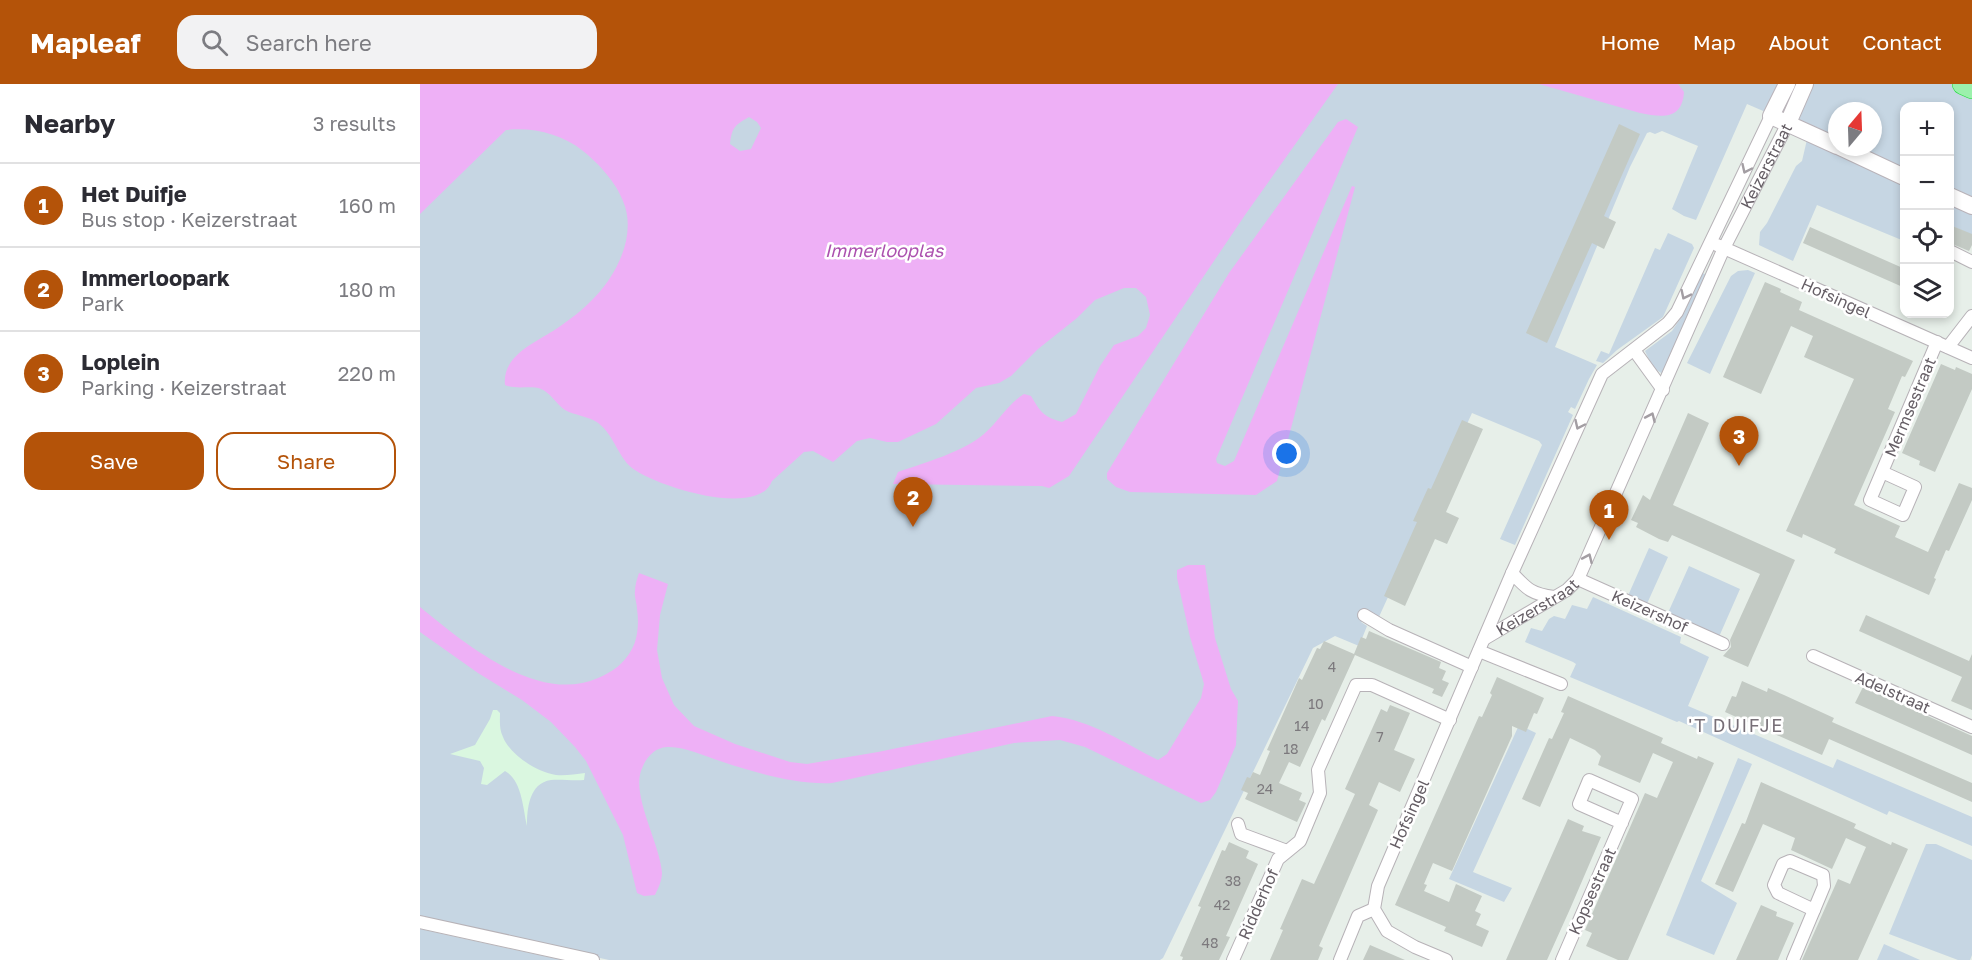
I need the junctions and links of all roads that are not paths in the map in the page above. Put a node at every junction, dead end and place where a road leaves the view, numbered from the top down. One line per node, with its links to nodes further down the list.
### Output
1 (1787, 84): 5 (street, Keizerstraat)
2 (1805, 84): 6 (street, Keizerstraat)
3 (1964, 84): 4 (highway)
4 (1972, 88)
5 (1772, 116): 6 (street); 12 (street, Keizerstraat, one-way to 12)
6 (1788, 123): 7 (street); 13 (street, Keizerstraat)
7 (1828, 141)
8 (1860, 156): 9 (street)
9 (1900, 175)
10 (1954, 198): 11 (street)
11 (1972, 206)
12 (1711, 242): 13 (street, Hofsingel); 18 (street, Keizerstraat, one-way to 18)
13 (1724, 248): 17 (street, Hofsingel); 20 (street, Keizerstraat)
14 (1954, 253): 15 (street)
15 (1972, 262)
16 (1972, 316): 17 (street)
17 (1943, 345): 19 (street, Hofsingel); 21 (street, Mermsestraat)
18 (1634, 350): 20 (street); 22 (street, Keizerstraat, one-way to 22)
19 (1972, 358)
20 (1663, 390): 23 (street, Keizerstraat, one-way to 20)
21 (1882, 472)
22 (1512, 573): 24 (street); 27 (street, Keizerstraat)
23 (1578, 579): 24 (street, Keizerstraat); 26 (street, Keizershof)
24 (1554, 597): 27 (street, Keizerstraat)
25 (1364, 615): 29 (street)
26 (1723, 644)
27 (1481, 645): 29 (street, Hofsingel); 30 (street)
28 (1813, 656): 32 (street, Adelstraat)
29 (1472, 667): 31 (street, Hofsingel)
30 (1561, 684)
31 (1450, 720): 35 (street, Ridderhof); 36 (street, Hofsingel)
32 (1972, 727)
33 (1622, 823): 45 (street, Kopsestraat)
34 (1238, 824): 35 (street, Ridderhof)
35 (1287, 851): 41 (street, Ridderhof)
36 (1374, 909): 39 (street); 42 (street)
37 (1814, 910): 37 (street); 46 (street)
38 (420, 922): 40 (street)
39 (1415, 947): 43 (street); 44 (street)
40 (594, 960)
41 (1233, 960)
42 (1340, 960)
43 (1413, 960)
44 (1446, 960)
45 (1562, 960)
46 (1793, 960)

